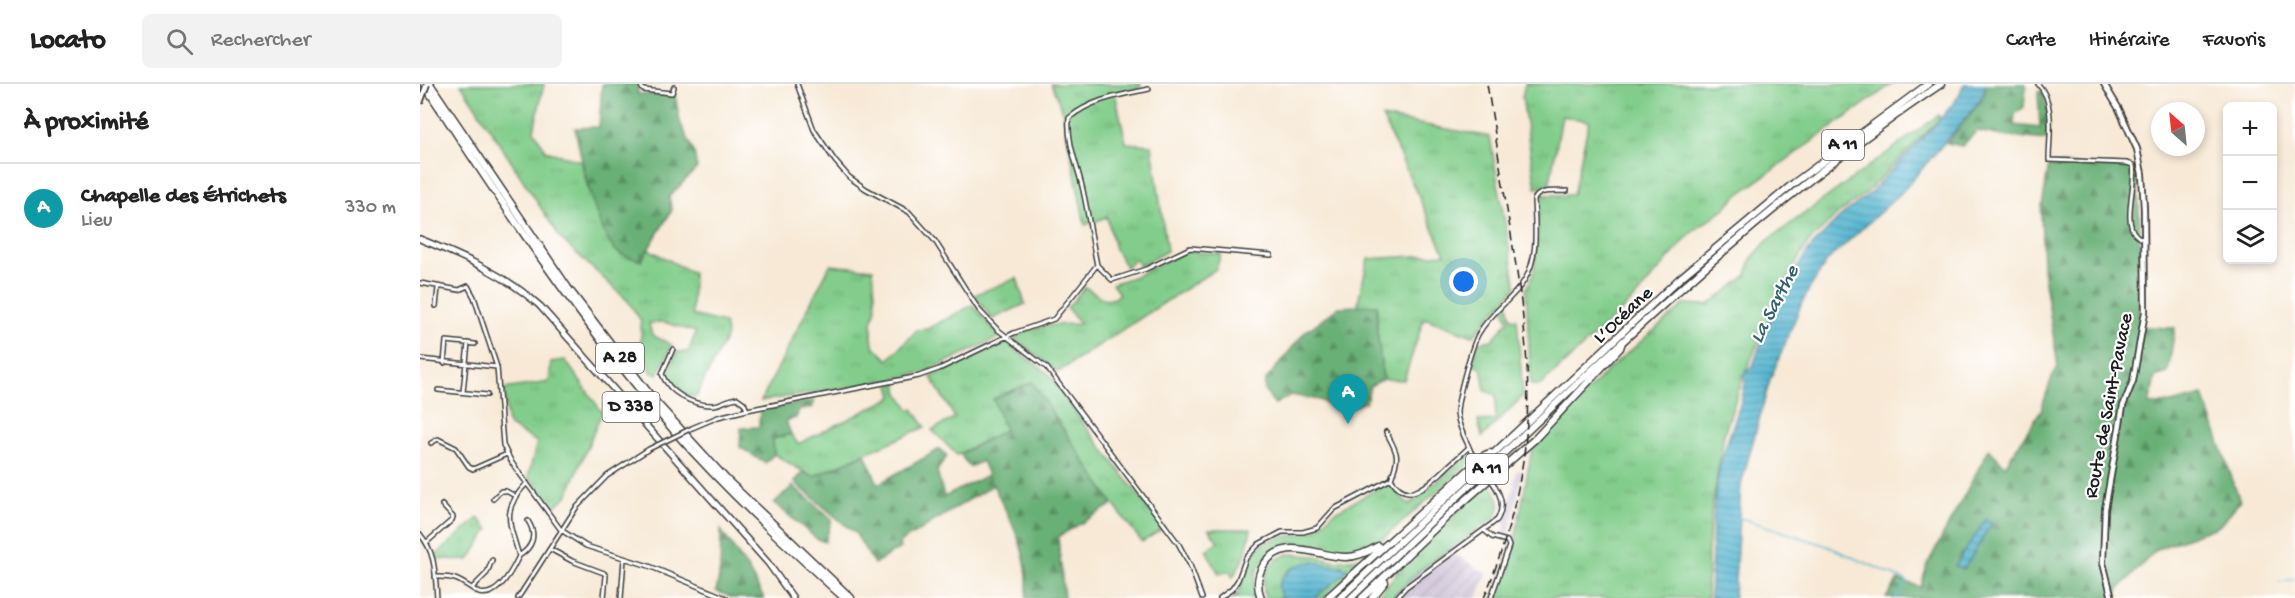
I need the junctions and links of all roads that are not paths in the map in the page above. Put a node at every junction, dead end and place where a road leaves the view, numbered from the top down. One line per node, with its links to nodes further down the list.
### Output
1 (427, 84): 10 (street, bridge); 61 (highway, A 28); 62 (highway, A 28)
2 (640, 84): 8 (street)
3 (797, 84): 19 (street)
4 (1928, 84): 35 (highway, L’Océane / A 11)
5 (1941, 84): 20 (highway, L’Océane / A 11)
6 (2038, 84): 12 (street)
7 (2104, 84): 12 (street, Route de Saint-Pavace)
8 (674, 87)
9 (1149, 89): 15 (street)
10 (420, 103)
11 (1567, 191): 34 (street)
12 (2144, 240): 73 (street, Route de Saint-Pavace)
13 (420, 241): 60 (main road, D 338)
14 (1271, 255): 15 (street)
15 (1097, 265): 19 (street)
16 (420, 283): 17 (street)
17 (438, 288): 18 (street); 27 (street)
18 (436, 306)
19 (1007, 337): 31 (street); 63 (street)
20 (1623, 339): 48 (highway); 68 (highway, L’Océane / A 11)
21 (468, 343): 22 (street); 25 (street); 26 (street)
22 (475, 344)
23 (673, 349): 31 (street)
24 (420, 359): 25 (street)
25 (444, 363): 26 (street)
26 (465, 366): 27 (street); 29 (street)
27 (497, 368): 36 (street)
28 (438, 390): 29 (street)
29 (463, 392): 30 (street)
30 (487, 395)
31 (747, 410): 43 (street, bridge)
32 (1386, 432): 37 (street)
33 (431, 443): 36 (street)
34 (1469, 447): 37 (street); 44 (street, bridge)
35 (1495, 451): 47 (highway); 67 (highway, L’Océane / A 11)
36 (507, 453): 38 (street)
37 (1391, 479): 64 (street)
38 (527, 483): 39 (street); 43 (street)
39 (515, 496): 40 (street); 50 (street)
40 (493, 499)
41 (442, 505): 46 (street)
42 (528, 521): 50 (street)
43 (561, 530): 49 (street); 51 (street)
44 (1484, 530): 71 (street); 72 (street)
45 (420, 534): 46 (street)
46 (427, 542): 53 (street)
47 (1386, 542): 65 (highway); 66 (highway)
48 (1420, 543): 69 (highway); 70 (highway)
49 (549, 549): 56 (street); 57 (street)
50 (519, 556): 54 (street)
51 (624, 559): 58 (street); 59 (street)
52 (492, 560): 54 (street)
53 (435, 577): 54 (street); 55 (street)
54 (473, 588)
55 (437, 598)
56 (518, 598)
57 (604, 598)
58 (621, 598)
59 (726, 598)
60 (793, 598)
61 (844, 598)
62 (851, 598)
63 (1202, 598)
64 (1220, 598)
65 (1261, 598)
66 (1327, 598)
67 (1340, 598)
68 (1351, 598)
69 (1362, 598)
70 (1372, 598)
71 (1396, 598)
72 (1491, 598)
73 (2112, 598)

